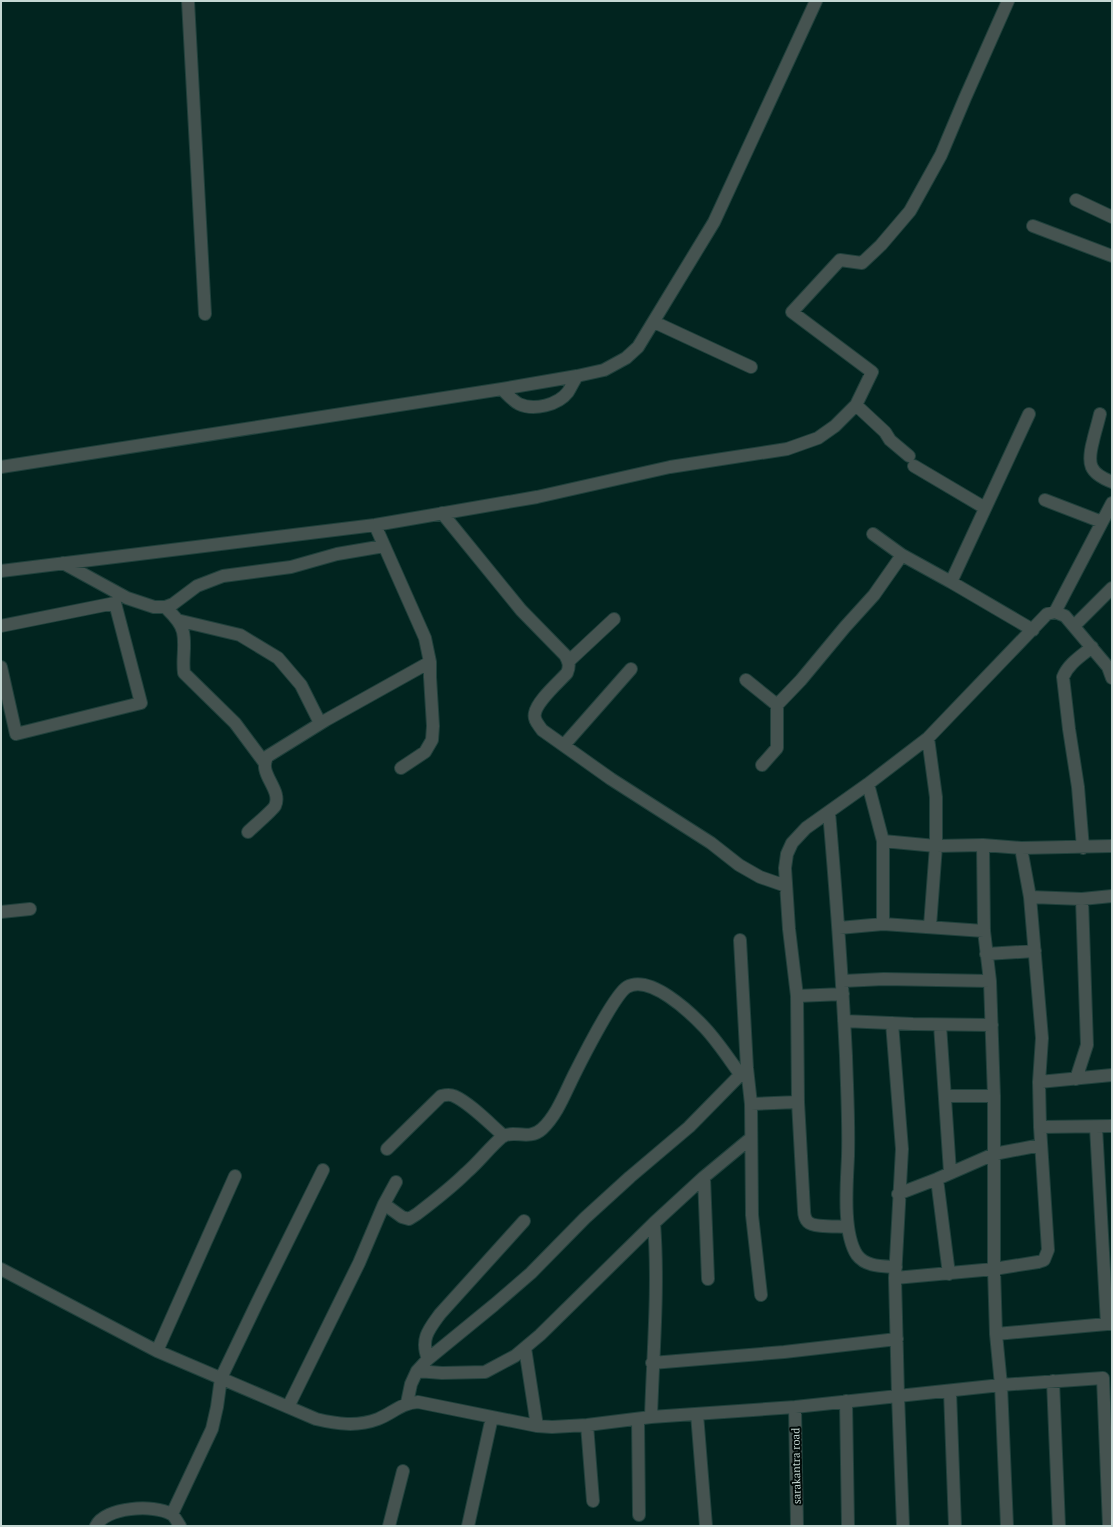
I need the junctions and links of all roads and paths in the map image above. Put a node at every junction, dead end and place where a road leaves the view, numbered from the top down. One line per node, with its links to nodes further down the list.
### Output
1 (188, 1): 8 (street)
2 (816, 1): 9 (street)
3 (1008, 1): 13 (street)
4 (1076, 200): 5 (street)
5 (1112, 217)
6 (1033, 226): 7 (street)
7 (1112, 256)
8 (205, 314)
9 (654, 322): 10 (street); 11 (street)
10 (750, 367)
11 (578, 376): 12 (street); 12 (street)
12 (502, 389): 16 (street)
13 (856, 405): 20 (street); 21 (street)
14 (1029, 414): 20 (street)
15 (1100, 414): 17 (street)
16 (1, 467)
17 (1112, 482)
18 (1045, 500): 22 (street)
19 (1112, 504): 22 (street)
20 (985, 508): 29 (street)
21 (442, 513): 23 (street); 39 (street)
22 (1102, 522): 32 (street)
23 (376, 525): 25 (street); 27 (street)
24 (874, 534): 26 (street)
25 (384, 546): 31 (street); 40 (street)
26 (902, 555): 29 (street); 45 (street)
27 (63, 563): 28 (street); 31 (street)
28 (1, 571)
29 (951, 582): 37 (street)
30 (1112, 588): 36 (street)
31 (165, 607): 34 (street)
32 (1055, 612): 36 (street); 37 (street)
33 (614, 619): 39 (street)
34 (177, 620): 46 (street); 49 (street)
35 (1, 626): 41 (street)
36 (1074, 626): 38 (street)
37 (1033, 630): 47 (street)
38 (1092, 647): 43 (street); 60 (street)
39 (569, 661): 48 (street)
40 (430, 662): 46 (street); 51 (street)
41 (1, 667)
42 (631, 669): 48 (street)
43 (1111, 669)
44 (746, 680): 45 (street)
45 (777, 705): 50 (street)
46 (320, 723): 49 (street)
47 (928, 738): 52 (street); 57 (street)
48 (564, 745): 61 (street)
49 (264, 762): 54 (street)
50 (762, 765)
51 (400, 768)
52 (868, 784): 53 (street); 55 (street)
53 (829, 812): 61 (street); 69 (street)
54 (248, 832)
55 (882, 841): 57 (street); 67 (street)
56 (983, 845): 57 (street); 59 (street); 70 (street)
57 (936, 846): 68 (street)
58 (1112, 846): 60 (street)
59 (1021, 848): 60 (street); 63 (street)
60 (1083, 848)
61 (786, 886): 77 (street)
62 (1112, 896): 64 (street)
63 (1030, 897): 64 (street); 72 (street)
64 (1082, 899): 84 (street)
65 (30, 909): 66 (street)
66 (1, 912)
67 (883, 924): 68 (street); 69 (street)
68 (930, 926): 70 (street)
69 (839, 928): 74 (street)
70 (984, 931): 73 (street)
71 (740, 940): 82 (street)
72 (1035, 951): 73 (street); 85 (street)
73 (986, 954): 75 (street)
74 (843, 981): 75 (street); 76 (street)
75 (990, 981): 81 (street)
76 (843, 994): 77 (street); 78 (street)
77 (797, 996): 88 (street)
78 (844, 1021): 79 (street); 108 (street)
79 (892, 1023): 80 (street); 104 (street)
80 (940, 1025): 81 (street); 86 (street)
81 (992, 1025): 87 (street)
82 (743, 1071): 89 (street); 93 (street); 120 (street)
83 (1112, 1075): 84 (street)
84 (1076, 1079): 85 (street)
85 (1039, 1082): 91 (street)
86 (945, 1096): 87 (street); 99 (street)
87 (994, 1096): 97 (street)
88 (798, 1102): 89 (street); 108 (street)
89 (751, 1104): 94 (street)
90 (1112, 1126): 92 (street)
91 (1040, 1127): 92 (street); 95 (street)
92 (1096, 1127): 115 (street)
93 (504, 1136): 96 (street); 105 (street)
94 (751, 1138): 101 (street); 114 (street)
95 (1041, 1145): 97 (street); 110 (street)
96 (387, 1149)
97 (994, 1154): 99 (street); 110 (street)
98 (324, 1170): 124 (street)
99 (950, 1172): 102 (street)
100 (235, 1176): 119 (street)
101 (704, 1177): 107 (street); 113 (street)
102 (937, 1179): 104 (street); 112 (street)
103 (396, 1182): 105 (street)
104 (898, 1194): 111 (street)
105 (384, 1204): 131 (street)
106 (524, 1220): 120 (street)
107 (654, 1223): 118 (street); 121 (street)
108 (848, 1227): 111 (street)
109 (1, 1269): 119 (street)
110 (994, 1270): 112 (street); 116 (street)
111 (896, 1272): 112 (street); 117 (street)
112 (949, 1274)
113 (708, 1279)
114 (761, 1295)
115 (1109, 1324): 116 (street)
116 (996, 1334): 126 (street)
117 (897, 1340): 121 (street); 128 (street)
118 (525, 1348): 122 (street); 138 (street)
119 (157, 1351): 124 (street)
120 (428, 1358): 122 (street)
121 (652, 1363): 135 (street)
122 (417, 1371): 130 (street)
123 (1108, 1377): 125 (street); 139 (street)
124 (221, 1378): 131 (street); 143 (street)
125 (1053, 1381): 126 (street); 155 (street)
126 (1001, 1385): 127 (street); 154 (street)
127 (950, 1391): 128 (street); 153 (street)
128 (898, 1395): 129 (street); 152 (street)
129 (846, 1401): 132 (street); 151 (street)
130 (407, 1403): 131 (street); 134 (street)
131 (288, 1407)
132 (795, 1407): 133 (street); 150 (street, sarakantra road)
133 (697, 1414): 135 (street); 149 (street)
134 (492, 1417): 138 (street); 148 (street)
135 (652, 1417): 136 (street)
136 (638, 1419): 137 (street); 144 (street)
137 (587, 1425): 138 (street); 142 (street)
138 (537, 1426)
139 (1109, 1426): 141 (street)
140 (403, 1471): 147 (street)
141 (1110, 1477): 156 (street)
142 (593, 1501)
143 (172, 1514): 145 (street); 146 (street)
144 (639, 1515)
145 (96, 1526)
146 (180, 1526)
147 (389, 1526)
148 (468, 1526)
149 (706, 1526)
150 (796, 1526)
151 (848, 1526)
152 (903, 1526)
153 (955, 1526)
154 (1007, 1526)
155 (1058, 1526)
156 (1109, 1526)

